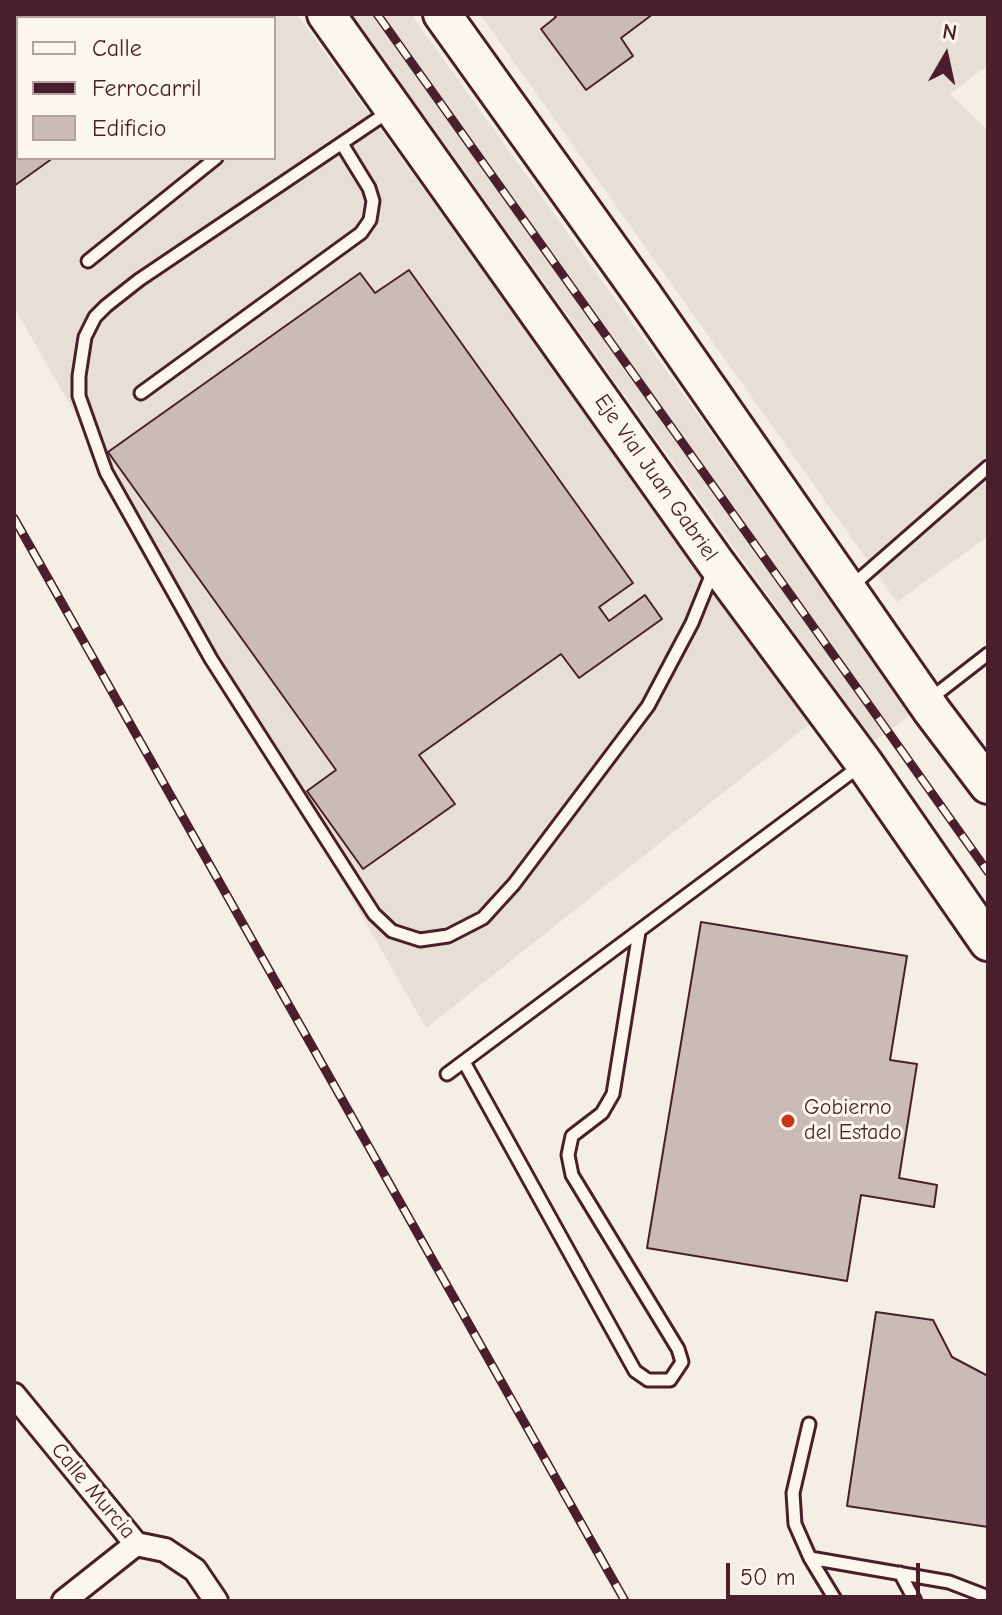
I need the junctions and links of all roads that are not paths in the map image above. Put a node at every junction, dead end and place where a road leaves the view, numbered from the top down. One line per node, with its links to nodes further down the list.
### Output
1 (326, 14): 3 (main road, Eje Vial Juan Gabriel)
2 (442, 14): 10 (main road)
3 (394, 107): 4 (lane); 9 (main road, Eje Vial Juan Gabriel)
4 (342, 144): 7 (lane); 9 (lane)
5 (214, 160): 6 (lane)
6 (88, 261)
7 (141, 393)
8 (988, 467): 10 (lane)
9 (716, 563): 13 (main road, Eje Vial Juan Gabriel)
10 (849, 588): 12 (main road)
11 (988, 654): 12 (lane)
12 (926, 702): 14 (main road)
13 (864, 763): 15 (lane); 16 (main road, Eje Vial Juan Gabriel)
14 (988, 785)
15 (639, 932): 17 (lane); 17 (lane)
16 (988, 942)
17 (464, 1062): 18 (lane)
18 (447, 1074)
19 (14, 1395): 21 (street, Calle Murcia)
20 (809, 1424): 22 (lane)
21 (136, 1544): 25 (street); 26 (street, Calle Murcia)
22 (810, 1558): 23 (lane); 27 (lane)
23 (900, 1573): 24 (lane); 28 (lane)
24 (988, 1597)
25 (64, 1601)
26 (216, 1601)
27 (836, 1601)
28 (915, 1601)

